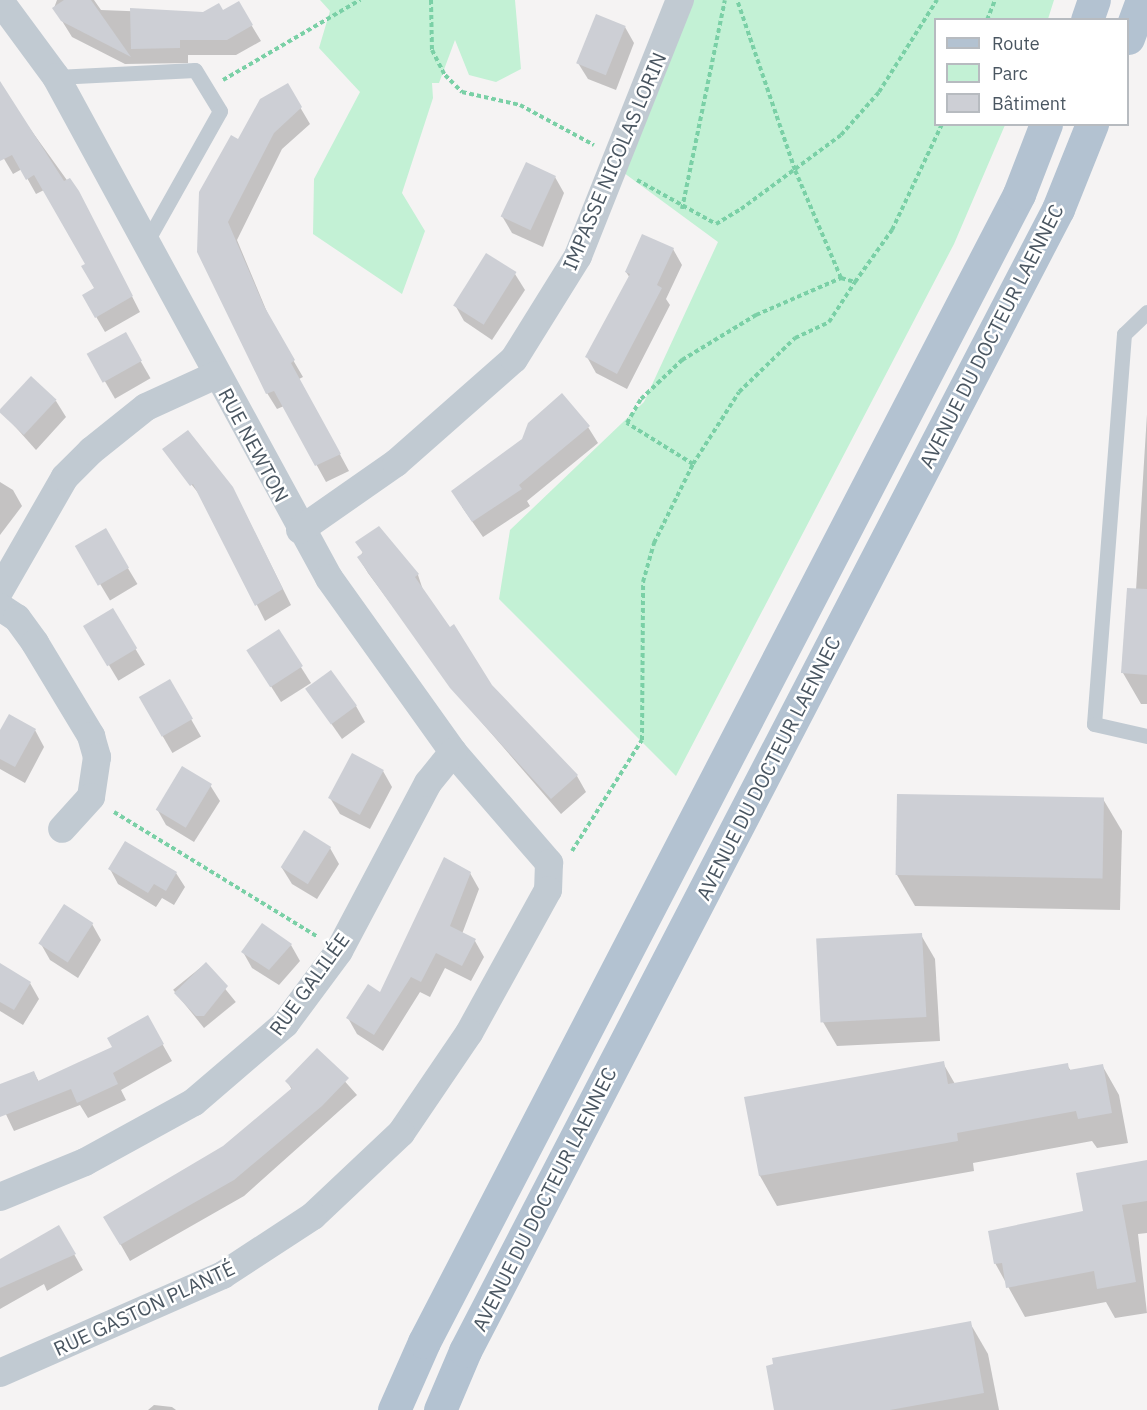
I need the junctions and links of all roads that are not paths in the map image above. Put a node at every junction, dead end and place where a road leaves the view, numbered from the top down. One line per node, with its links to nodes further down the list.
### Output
1 (680, 0): 13 (street, IMPASSE NICOLAS LORIN)
2 (1094, 0): 5 (main road)
3 (1142, 0): 6 (main road)
4 (0, 1): 7 (street, RUE NEWTON)
5 (1088, 18)
6 (1129, 35)
7 (56, 77): 10 (street, RUE NEWTON); 10 (lane)
8 (1045, 126): 22 (main road, AVENUE DU DOCTEUR LAENNEC)
9 (1091, 126): 23 (main road, AVENUE DU DOCTEUR LAENNEC)
10 (146, 243): 12 (street, RUE NEWTON)
11 (1147, 312): 16 (lane)
12 (216, 375): 13 (street, RUE NEWTON); 14 (street)
13 (300, 530): 17 (street, RUE NEWTON)
14 (0, 590)
15 (0, 607): 18 (street)
16 (1147, 736)
17 (453, 752): 19 (street, RUE NEWTON); 20 (street, RUE GALILÉE)
18 (62, 829)
19 (549, 863): 21 (street, RUE GASTON PLANTÉ)
20 (0, 1197)
21 (0, 1373)
22 (394, 1410)
23 (440, 1410)

